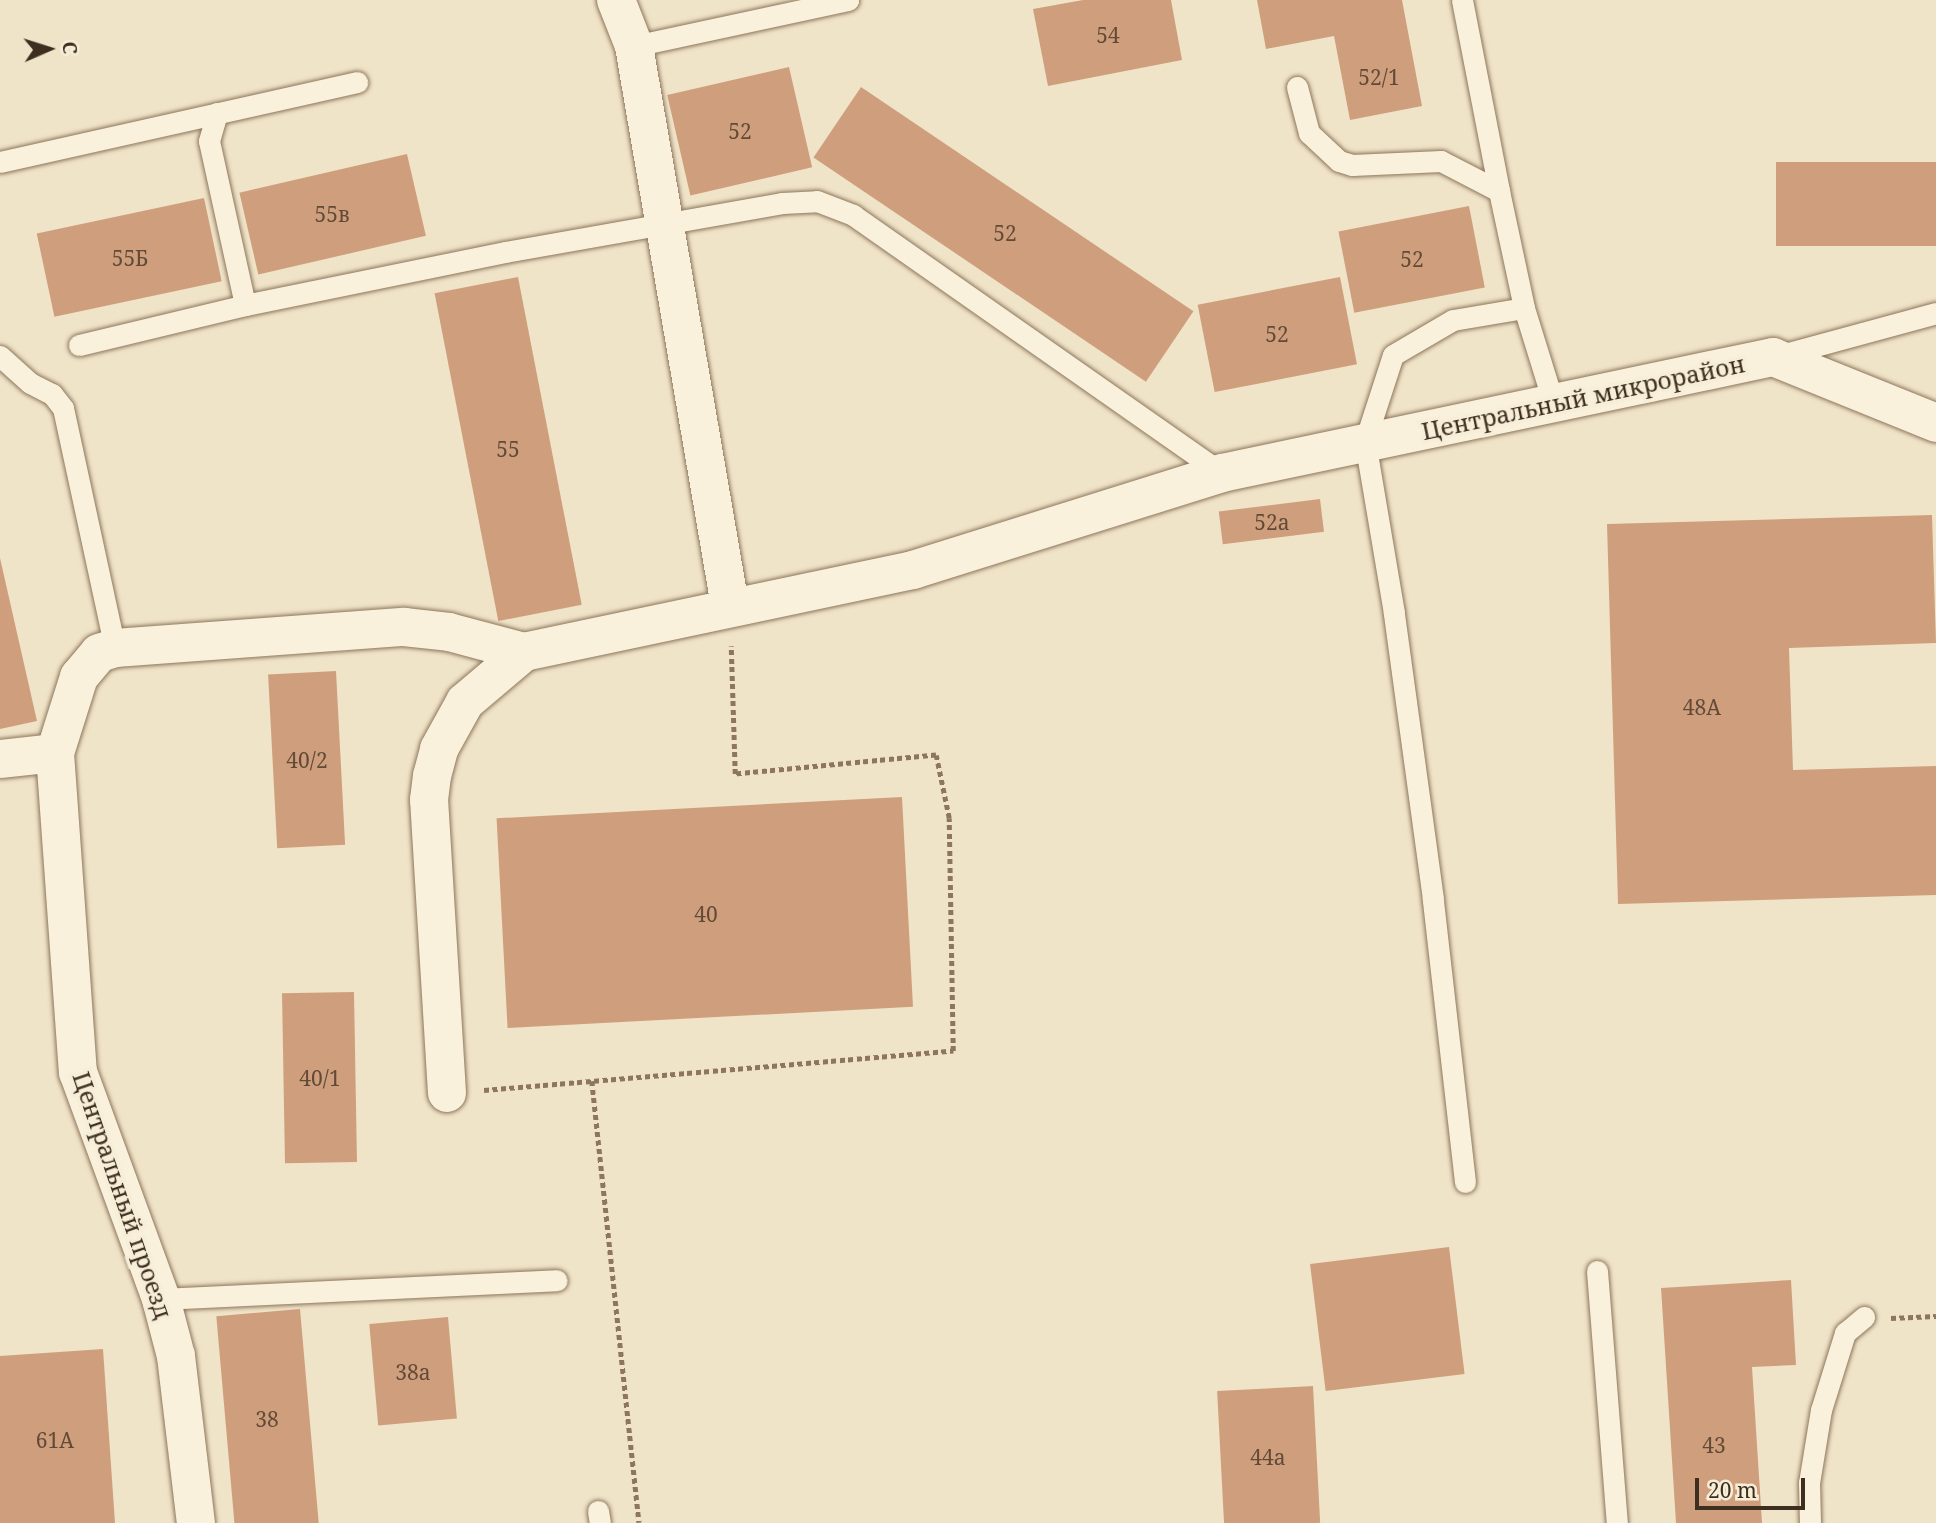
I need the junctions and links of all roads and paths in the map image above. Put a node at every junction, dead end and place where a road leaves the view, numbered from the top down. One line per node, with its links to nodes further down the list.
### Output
1 (616, 0): 4 (street)
2 (848, 0): 4 (lane)
3 (1462, 0): 9 (lane)
4 (634, 46): 10 (street)
5 (357, 82): 7 (lane)
6 (1297, 88): 9 (lane)
7 (217, 113): 8 (lane); 11 (lane)
8 (0, 162)
9 (1499, 191): 12 (lane)
10 (665, 226): 11 (lane); 20 (lane); 21 (street)
11 (245, 305): 14 (lane)
12 (1524, 308): 17 (lane); 19 (lane)
13 (1936, 313): 16 (lane)
14 (79, 345)
15 (0, 356): 22 (lane)
16 (1773, 357): 17 (street, Центральный микрорайон); 18 (street, Центральный микрорайон)
17 (1554, 405): 19 (street, Центральный микрорайон)
18 (1936, 423)
19 (1365, 441): 20 (street, Центральный микрорайон); 28 (lane)
20 (1222, 473): 21 (street, Центральный микрорайон)
21 (730, 606): 23 (street, Центральный микрорайон); 26 (path)
22 (115, 648): 23 (street); 24 (street)
23 (524, 652): 27 (street)
24 (55, 753): 25 (street); 31 (street, Центральный проезд)
25 (0, 759)
26 (592, 1081): 27 (path); 35 (path)
27 (447, 1093)
28 (1465, 1182)
29 (1597, 1271): 36 (lane)
30 (557, 1280): 31 (lane)
31 (161, 1299): 34 (street, Центральный проезд)
32 (1936, 1316): 33 (path)
33 (1864, 1317): 37 (lane)
34 (196, 1523)
35 (639, 1523)
36 (1617, 1523)
37 (1810, 1523)

